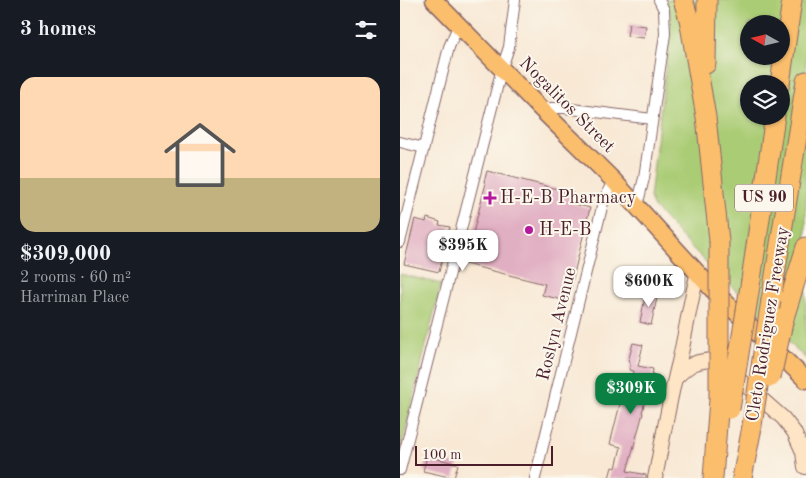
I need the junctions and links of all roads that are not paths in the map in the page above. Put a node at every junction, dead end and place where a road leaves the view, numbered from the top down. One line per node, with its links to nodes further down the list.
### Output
1 (434, 0): 7 (main road, Nogalitos Street)
2 (515, 0): 8 (street)
3 (659, 0): 13 (street)
4 (683, 0): 12 (highway)
5 (708, 0): 12 (highway)
6 (792, 0): 9 (highway)
7 (459, 24): 8 (main road, Nogalitos Street); 16 (street)
8 (502, 68): 11 (main road, Nogalitos Street); 28 (street)
9 (781, 75)
10 (806, 81): 26 (highway, Cleto Rodriguez Freeway / US 90, bridge)
11 (540, 108): 13 (street); 17 (main road, Nogalitos Street)
12 (706, 117): 25 (highway, bridge)
13 (652, 119): 18 (street)
14 (774, 125): 25 (highway, Cleto Rodriguez Freeway / US 90, bridge)
15 (400, 142): 16 (street)
16 (424, 148): 19 (street)
17 (613, 180): 18 (main road, Nogalitos Street); 29 (street, Roslyn Avenue)
18 (637, 206): 21 (main road, Nogalitos Street)
19 (400, 242)
20 (806, 247): 26 (highway, bridge)
21 (697, 277): 22 (main road, Nogalitos Street); 23 (main road); 24 (main road, Nogalitos Street)
22 (806, 380)
23 (673, 382): 27 (main road); 30 (main road)
24 (806, 389)
25 (725, 404): 31 (highway)
26 (754, 436): 32 (highway, Cleto Rodriguez Freeway / US 90); 33 (highway)
27 (804, 469)
28 (400, 470)
29 (536, 478)
30 (656, 478)
31 (714, 478)
32 (742, 478)
33 (746, 478)

